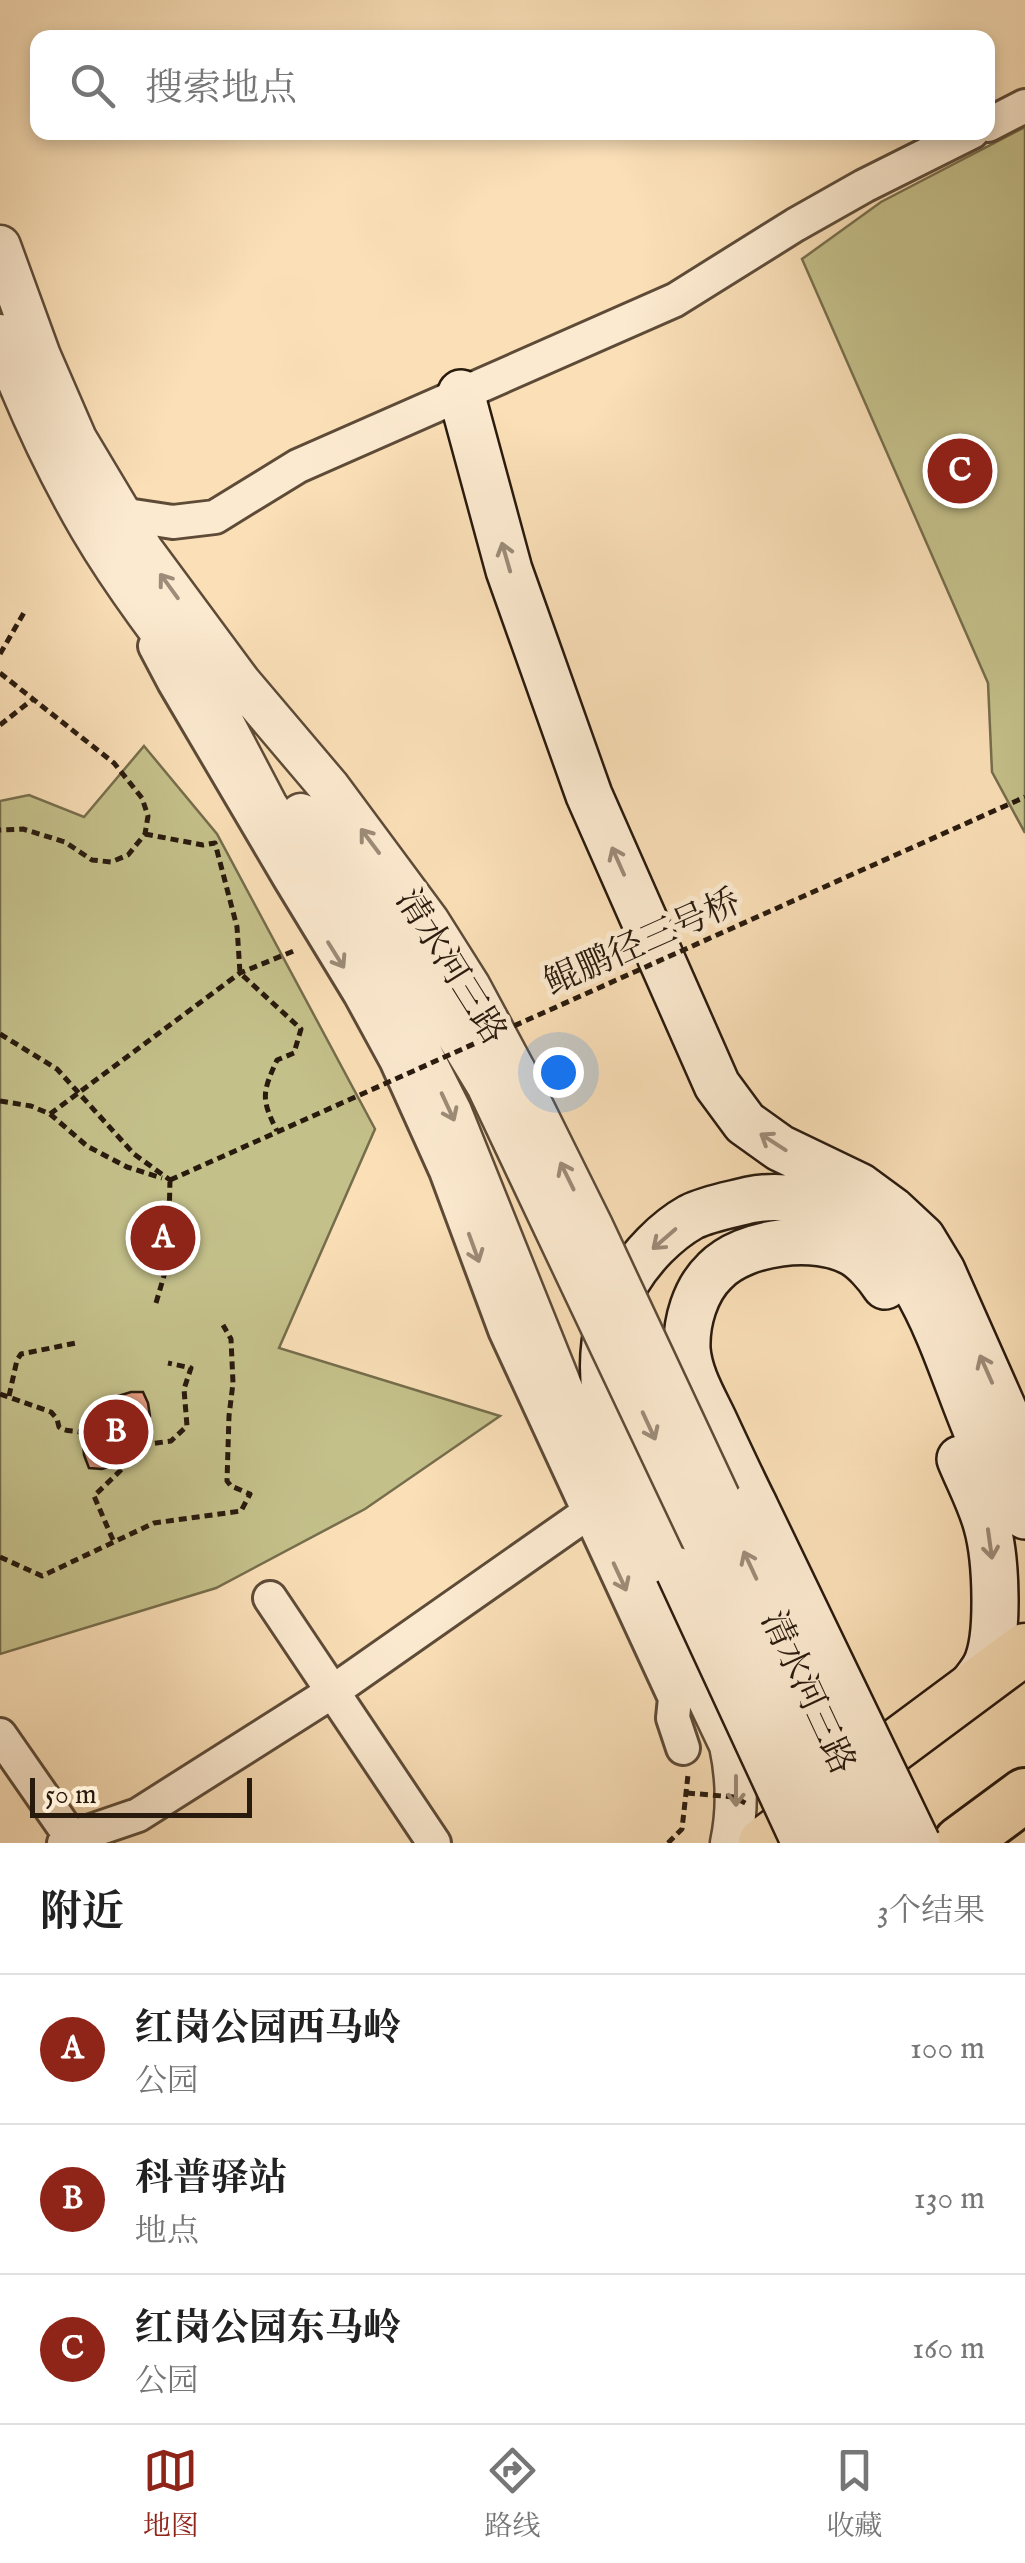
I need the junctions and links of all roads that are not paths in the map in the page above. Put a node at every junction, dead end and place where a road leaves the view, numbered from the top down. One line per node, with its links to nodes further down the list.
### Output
1 (1025, 106): 2 (street)
2 (995, 121)
3 (956, 140): 6 (street)
4 (0, 246): 7 (street, 清水河三路)
5 (0, 335): 7 (street, 清水河三路)
6 (460, 393): 7 (street); 11 (main road, one-way to 6)
7 (105, 520): 8 (street, 清水河三路); 10 (street, 清水河三路, one-way to 7)
8 (114, 566): 9 (street, 清水河三路); 12 (street, one-way to 12)
9 (206, 690): 10 (street, 清水河三路); 24 (street, one-way to 24)
10 (501, 1078): 26 (street, 清水河三路, one-way to 26, bridge); 27 (street, 清水河三路, one-way to 10, bridge)
11 (1025, 1458)
12 (589, 1512): 16 (street); 19 (street, one-way to 19)
13 (1025, 1516): 25 (main road, one-way to 25, bridge)
14 (270, 1598): 16 (street)
15 (1025, 1649): 17 (main road)
16 (332, 1692): 22 (street); 23 (street)
17 (966, 1693): 21 (main road); 28 (main road, one-way to 17, bridge)
18 (0, 1734): 22 (street)
19 (683, 1748)
20 (1025, 1795): 29 (highway)
21 (758, 1825)
22 (70, 1841)
23 (434, 1843)
24 (731, 1843)
25 (805, 1843)
26 (846, 1843)
27 (881, 1843)
28 (917, 1843)
29 (960, 1843)

